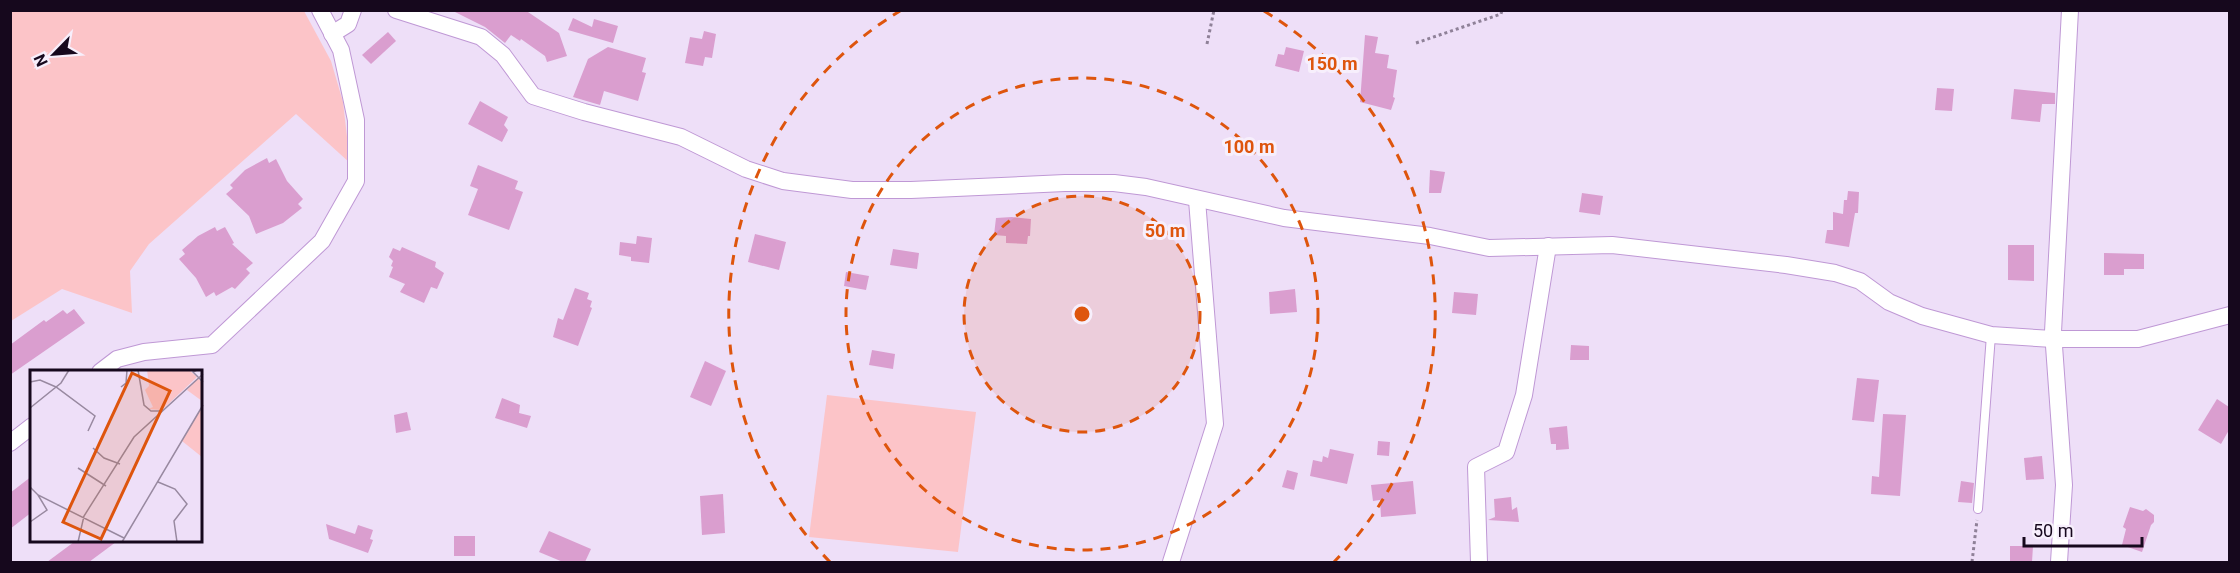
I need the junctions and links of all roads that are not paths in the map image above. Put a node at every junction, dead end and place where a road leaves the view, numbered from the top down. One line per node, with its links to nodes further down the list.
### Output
1 (320, 10): 5 (street)
2 (353, 10): 5 (street)
3 (396, 10): 6 (street)
4 (2070, 10): 10 (street)
5 (332, 34): 11 (street)
6 (1197, 200): 7 (street); 15 (street)
7 (1548, 246): 9 (street); 16 (street)
8 (2229, 315): 10 (street)
9 (1991, 335): 10 (street); 14 (lane)
10 (2054, 339): 17 (street)
11 (103, 370)
12 (30, 427): 13 (street)
13 (10, 442)
14 (1978, 509)
15 (1171, 562)
16 (1479, 562)
17 (2059, 562)

